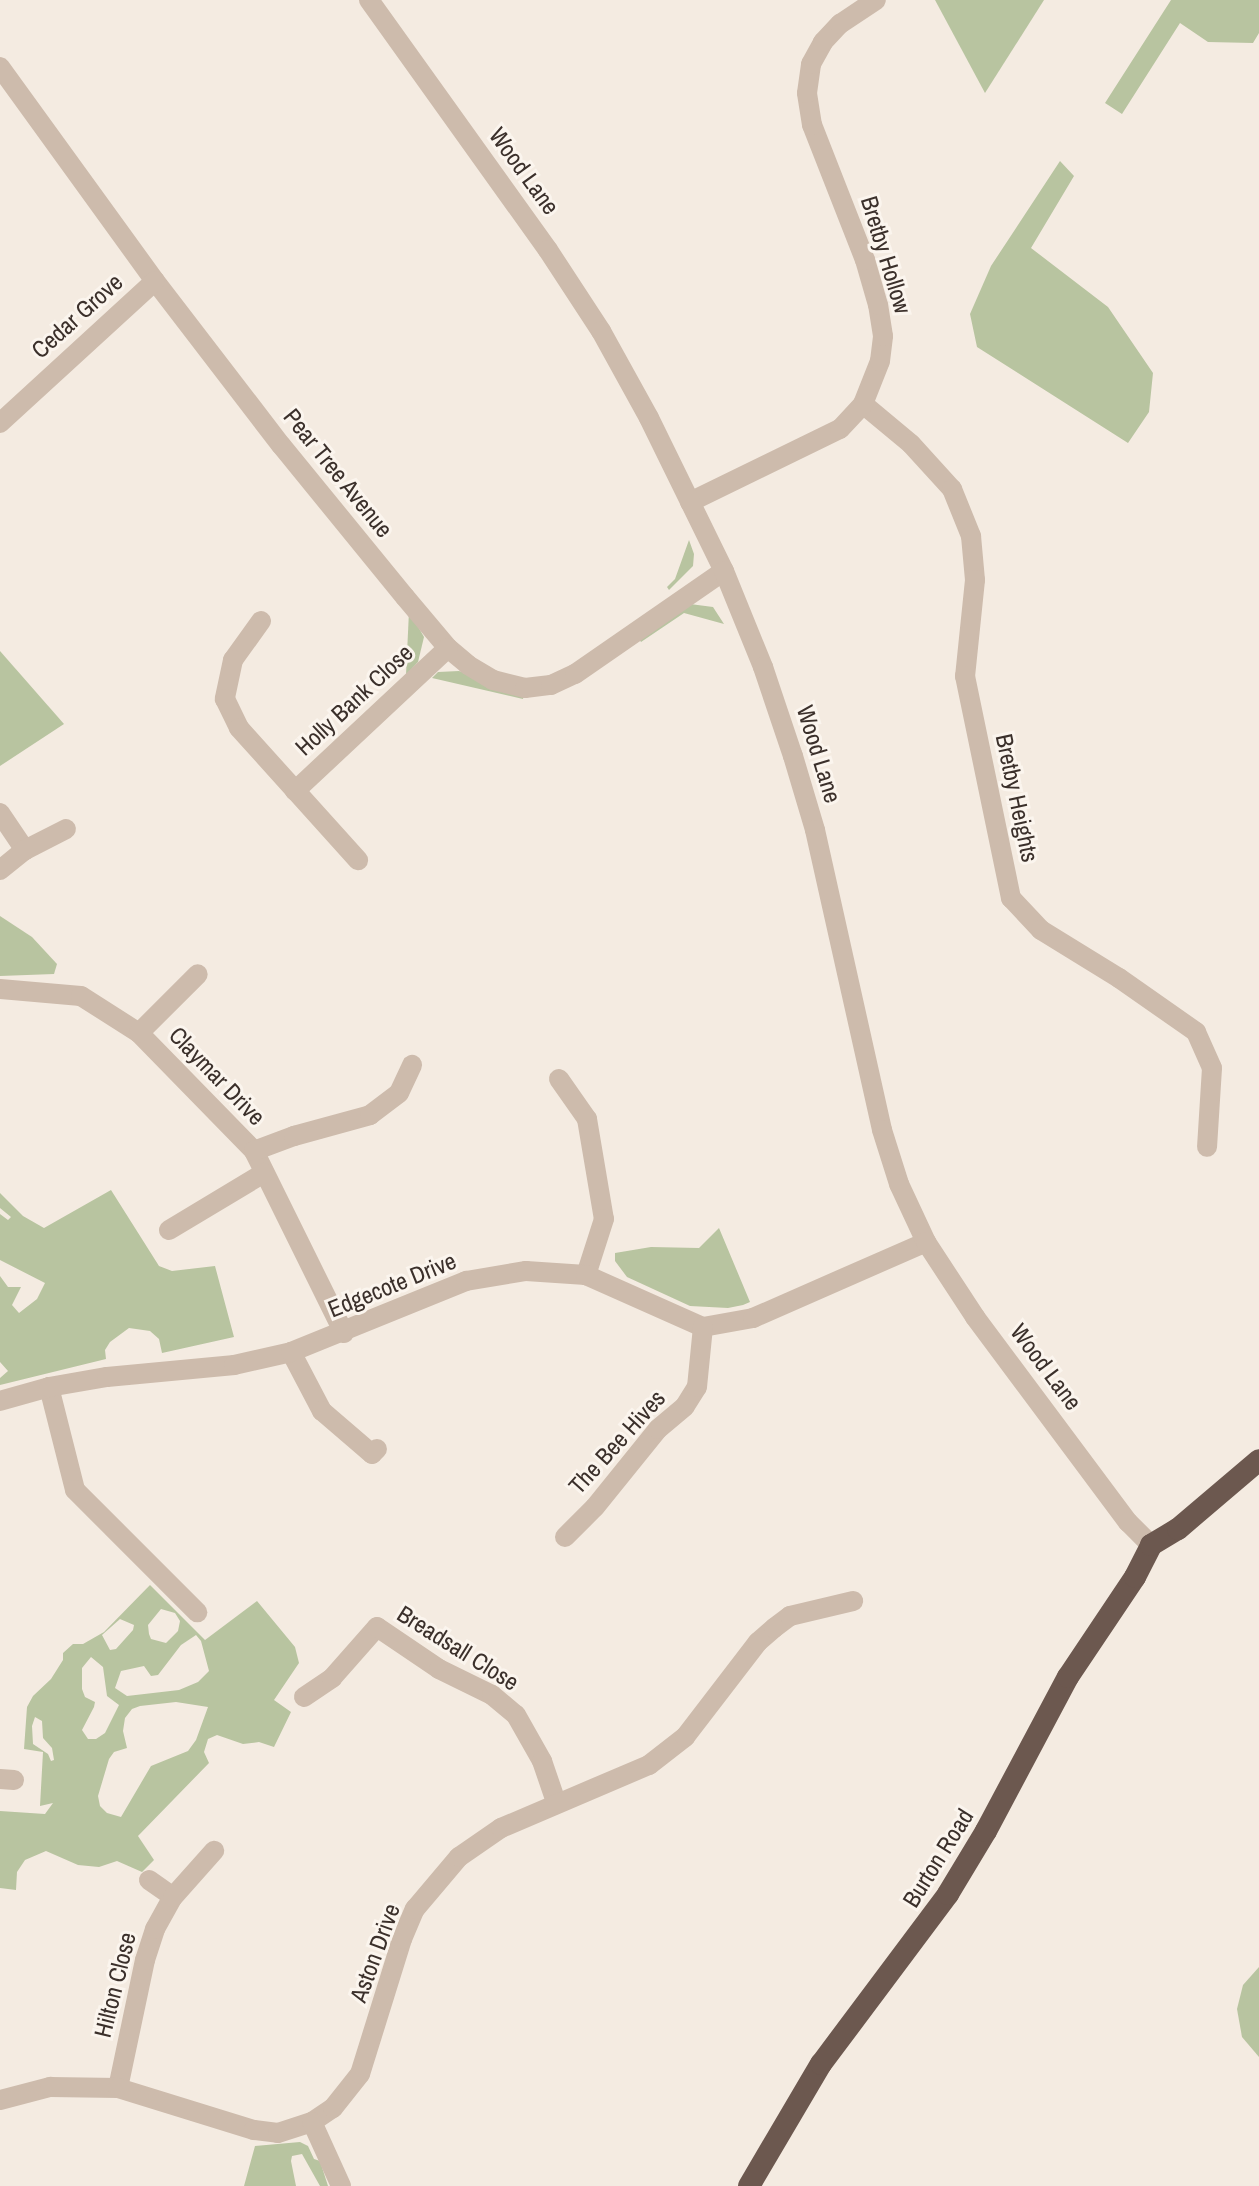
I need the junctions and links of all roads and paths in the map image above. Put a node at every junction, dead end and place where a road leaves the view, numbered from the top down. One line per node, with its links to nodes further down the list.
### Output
1 (369, 0): 7 (street, Wood Lane)
2 (876, 0): 5 (street, Bretby Hollow)
3 (0, 67): 4 (street, Pear Tree Avenue)
4 (155, 281): 6 (street, Cedar Grove); 10 (street, Pear Tree Avenue)
5 (863, 404): 7 (street, Bretby Hollow); 22 (street, Bretby Heights)
6 (0, 423)
7 (690, 502): 8 (street, Wood Lane)
8 (724, 571): 10 (street, Pear Tree Avenue); 26 (street, Wood Lane)
9 (261, 621): 11 (street, Holly Bank Close)
10 (448, 648): 11 (street, Holly Bank Close)
11 (295, 791): 15 (street, Holly Bank Close)
12 (0, 813): 14 (street)
13 (66, 829): 14 (street)
14 (25, 850): 16 (street)
15 (358, 860)
16 (0, 870)
17 (198, 974): 19 (street)
18 (0, 989): 19 (street, Claymar Drive)
19 (139, 1033): 23 (street, Claymar Drive)
20 (412, 1065): 23 (street)
21 (559, 1079): 27 (street)
22 (1207, 1147)
23 (254, 1151): 24 (street, Claymar Drive)
24 (264, 1173): 25 (street); 29 (street, Claymar Drive)
25 (169, 1230)
26 (926, 1242): 28 (street); 36 (street, Wood Lane)
27 (586, 1275): 28 (street, Edgecote Drive); 29 (street, Edgecote Drive)
28 (703, 1327): 35 (street, The Bee Hives)
29 (344, 1333): 30 (street, Edgecote Drive)
30 (291, 1352): 31 (street, Edgecote Drive); 33 (street)
31 (49, 1387): 32 (street, Edgecote Drive); 38 (street)
32 (0, 1401)
33 (377, 1449)
34 (1259, 1460): 36 (highway)
35 (565, 1537)
36 (1151, 1545): 48 (highway, Burton Road)
37 (853, 1601): 40 (street, Aston Drive)
38 (197, 1612)
39 (304, 1697): 40 (street, Breadsall Close)
40 (556, 1802): 46 (street, Aston Drive)
41 (214, 1851): 43 (street, Hilton Close)
42 (149, 1880): 43 (street)
43 (173, 1897): 44 (street, Hilton Close)
44 (118, 2088): 45 (street, Aston Drive); 46 (street, Aston Drive)
45 (0, 2100)
46 (312, 2122): 47 (street)
47 (341, 2186)
48 (749, 2186)

